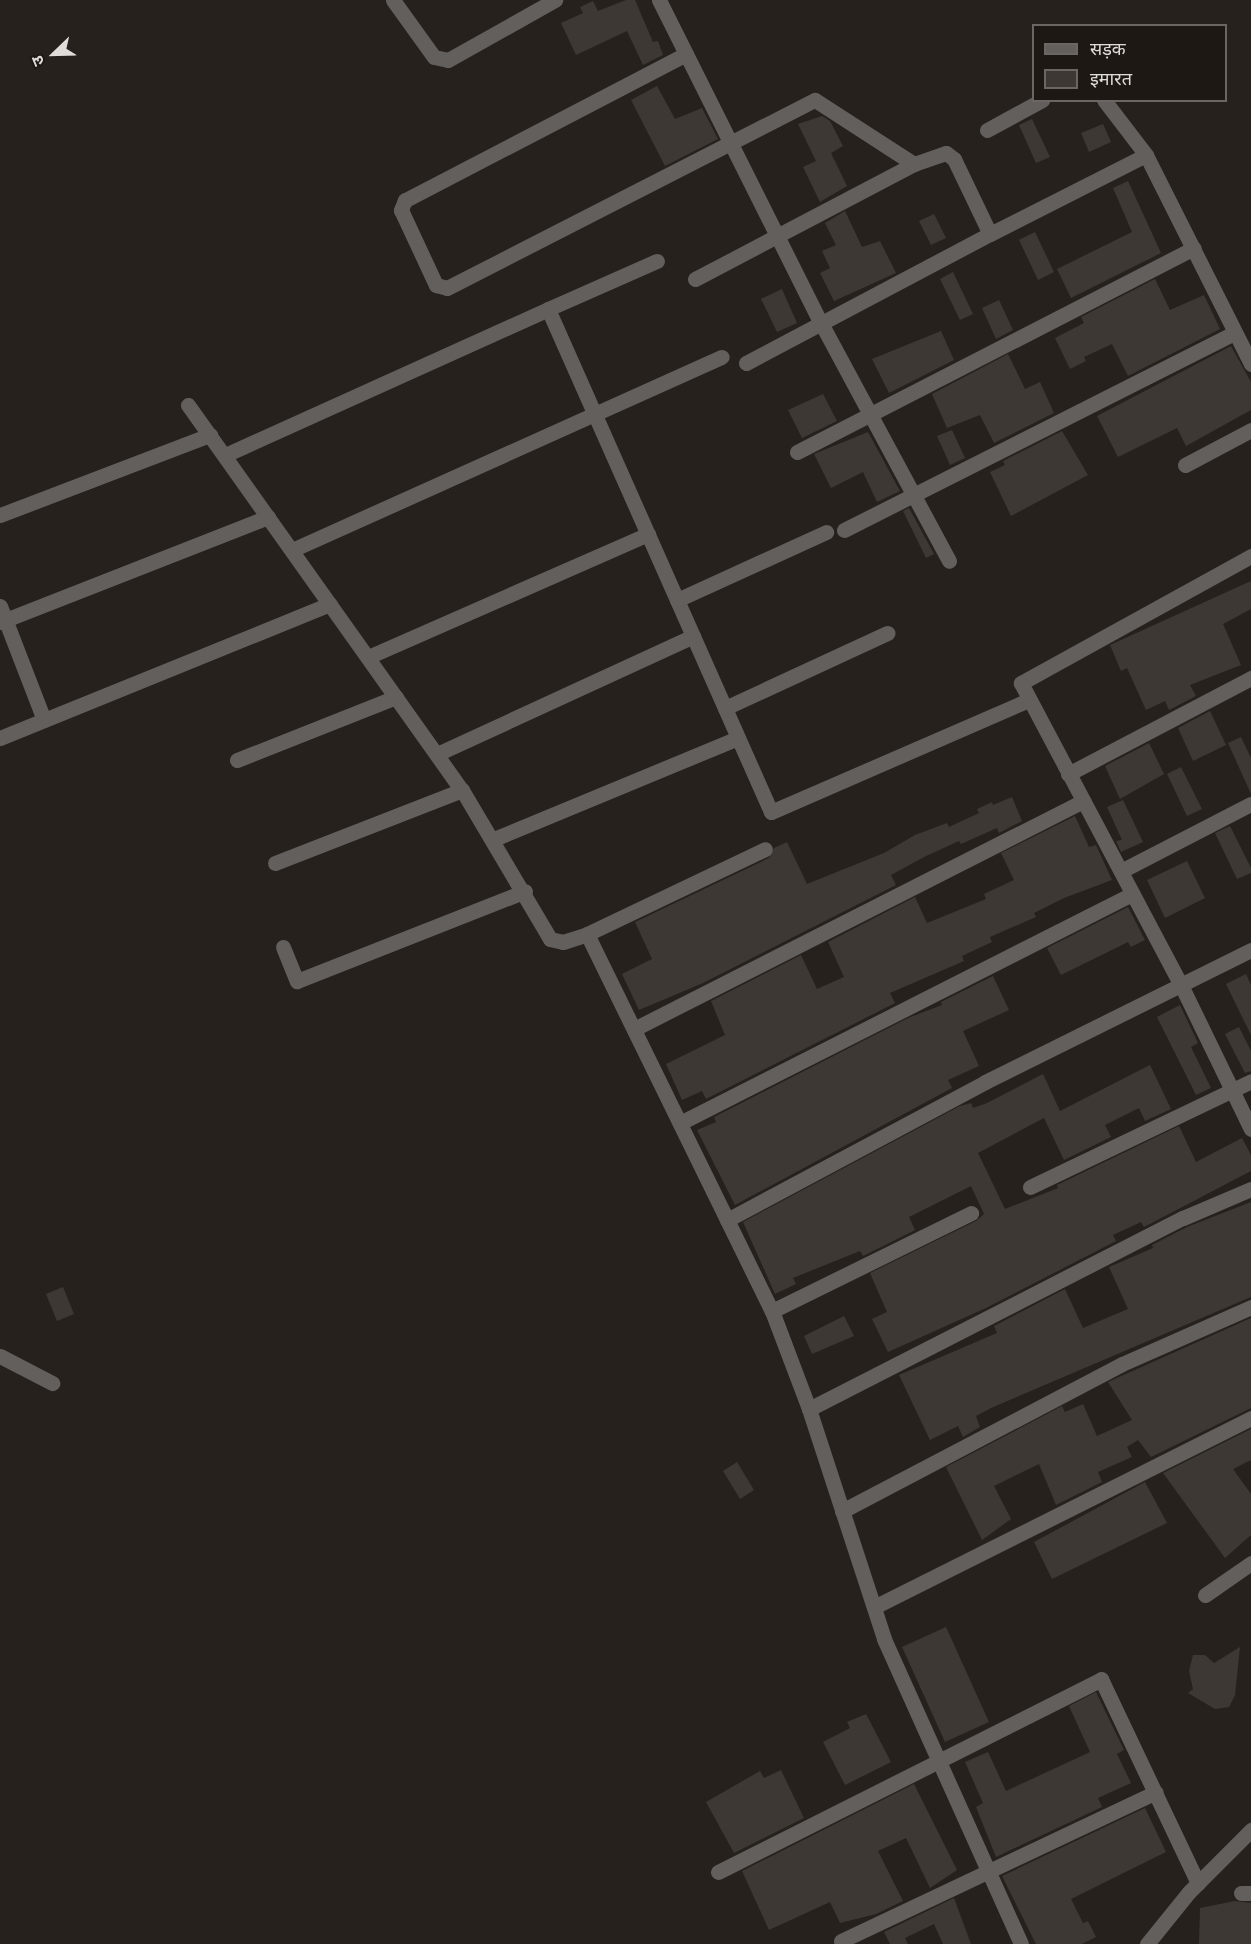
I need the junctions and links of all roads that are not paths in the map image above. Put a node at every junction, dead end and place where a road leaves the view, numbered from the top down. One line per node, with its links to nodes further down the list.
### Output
1 (393, 0): 2 (street)
2 (555, 0)
3 (659, 0): 4 (street)
4 (686, 54): 8 (street); 8 (street)
5 (1038, 102): 7 (street)
6 (1106, 102): 9 (street)
7 (987, 130)
8 (731, 143): 10 (street); 12 (street)
9 (1146, 155): 11 (street); 13 (street)
10 (914, 164): 11 (street); 12 (street)
11 (990, 234): 17 (street)
12 (777, 235): 15 (street); 17 (street)
13 (1194, 248): 18 (street); 24 (street)
14 (657, 261): 16 (street)
15 (695, 279)
16 (548, 309): 23 (street); 28 (street)
17 (821, 323): 20 (street); 24 (street)
18 (1233, 333): 21 (street); 30 (street)
19 (722, 357): 23 (street)
20 (746, 363)
21 (1251, 364)
22 (188, 405): 26 (street)
23 (595, 415): 35 (street); 36 (street)
24 (872, 415): 27 (street); 30 (street)
25 (1251, 430): 29 (street)
26 (210, 435): 28 (street); 31 (street)
27 (797, 453)
28 (225, 455): 32 (street)
29 (1185, 465)
30 (915, 496): 33 (street); 38 (street)
31 (0, 515)
32 (268, 517): 36 (street); 41 (street)
33 (844, 530)
34 (826, 532): 39 (street)
35 (648, 534): 39 (street); 44 (street)
36 (292, 550): 40 (street)
37 (1251, 556): 47 (street)
38 (949, 561)
39 (677, 600): 43 (street)
40 (330, 604): 44 (street); 49 (street)
41 (2, 616): 49 (street)
42 (887, 633): 48 (street)
43 (693, 636): 48 (street); 52 (street)
44 (368, 657): 46 (street)
45 (1251, 678): 54 (street)
46 (396, 697): 52 (street); 53 (street)
47 (1028, 700): 51 (street); 54 (street)
48 (725, 708): 51 (street)
49 (44, 720): 50 (street)
50 (0, 738)
51 (738, 738): 58 (street)
52 (437, 754): 55 (street)
53 (237, 760)
54 (1068, 774): 56 (street)
55 (462, 790): 58 (street); 60 (street)
56 (1083, 801): 61 (street); 68 (street)
57 (1251, 804): 61 (street)
58 (494, 839): 62 (street)
59 (765, 849): 64 (street)
60 (275, 863)
61 (1121, 871): 63 (street)
62 (525, 891): 64 (street); 65 (street)
63 (1132, 894): 67 (street); 71 (street)
64 (587, 934): 68 (street)
65 (283, 947)
66 (1251, 950): 67 (street)
67 (1181, 985): 70 (street); 76 (street)
68 (634, 1029): 71 (street)
69 (1251, 1081): 70 (street)
70 (1233, 1090): 72 (street); 73 (street)
71 (680, 1123): 76 (street)
72 (1251, 1129)
73 (1030, 1187)
74 (1251, 1189): 81 (street)
75 (971, 1213): 78 (street)
76 (727, 1220): 78 (street)
77 (1251, 1306): 83 (street)
78 (772, 1311): 81 (street)
79 (0, 1356): 80 (street)
80 (52, 1383)
81 (809, 1409): 83 (street)
82 (1251, 1418): 86 (street)
83 (842, 1510): 86 (street)
84 (1251, 1563): 85 (street)
85 (1205, 1595)
86 (874, 1607): 87 (street)
87 (939, 1759): 88 (street); 90 (street); 91 (street)
88 (1156, 1792): 90 (street); 92 (street)
89 (1251, 1830): 92 (street)
90 (987, 1868): 93 (street); 94 (street)
91 (718, 1872)
92 (1198, 1883): 95 (street)
93 (840, 1941)
94 (1021, 1944)
95 (1148, 1944)

